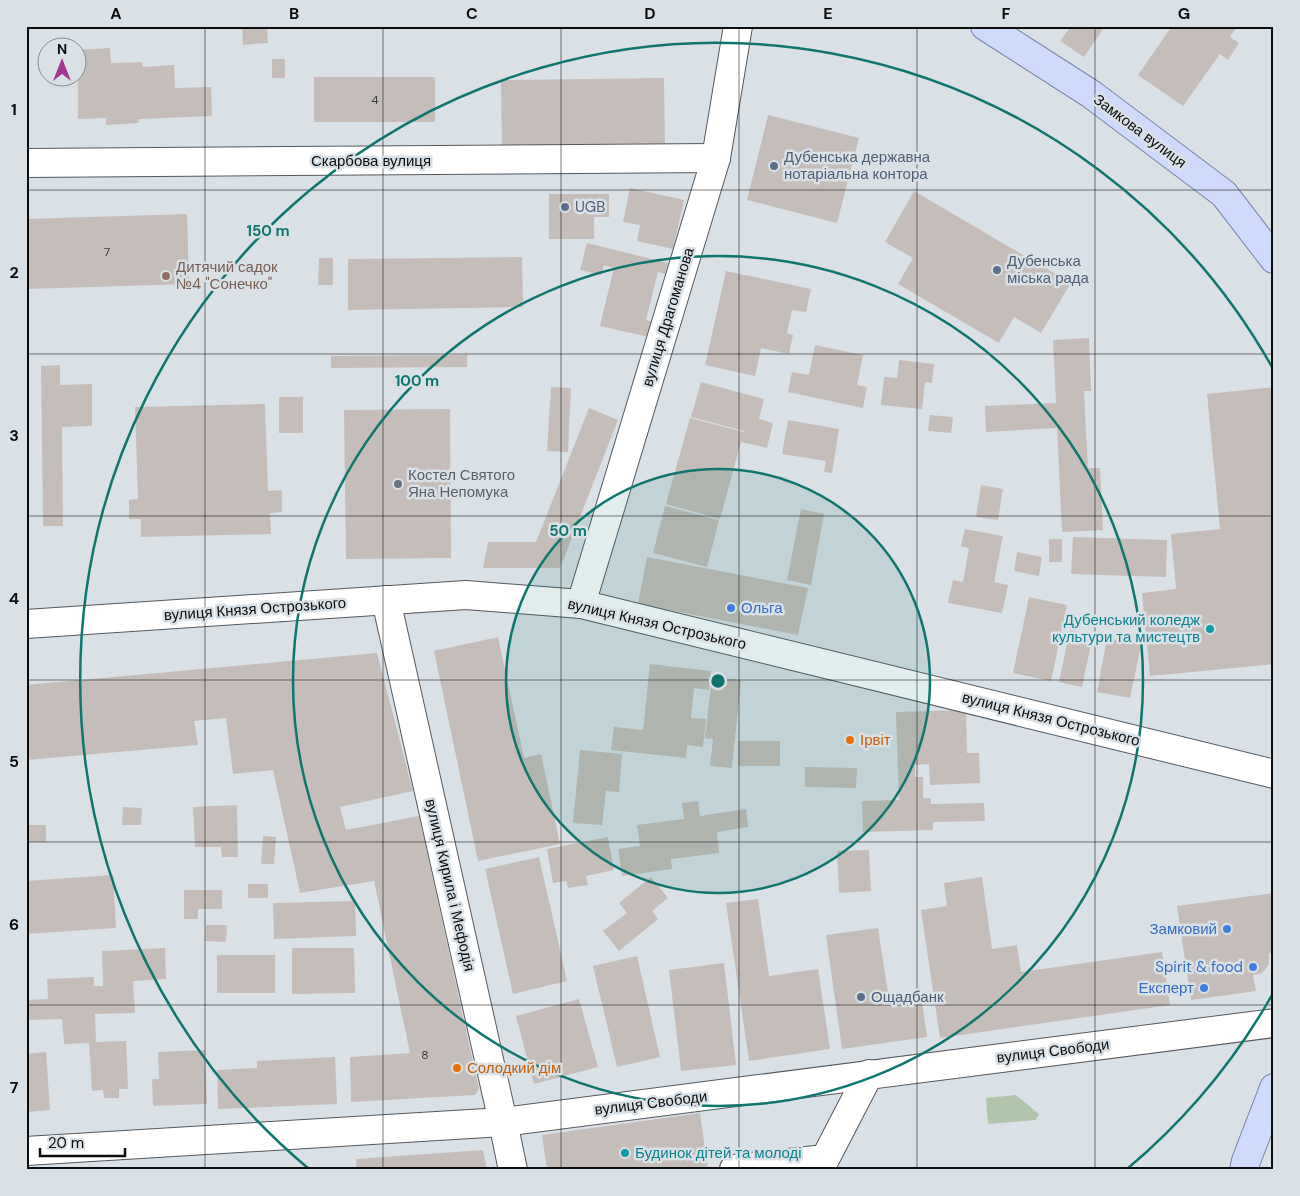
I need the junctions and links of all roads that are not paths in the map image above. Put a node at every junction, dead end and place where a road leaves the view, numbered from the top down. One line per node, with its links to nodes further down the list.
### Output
1 (738, 26): 3 (street, вулиця Драгоманова)
2 (985, 26): 5 (main road, Замкова вулиця)
3 (716, 158): 4 (street, Скарбова вулиця); 7 (street, вулиця Драгоманова)
4 (26, 163)
5 (1274, 259)
6 (386, 600): 7 (street, вулиця Князя Острозького); 8 (street, вулиця Князя Острозького); 13 (street, вулиця Кирила і Мефодія)
7 (581, 604): 9 (street, вулиця Князя Острозького)
8 (26, 624)
9 (1274, 774)
10 (1274, 1022): 11 (street, вулиця Свободи)
11 (869, 1074): 13 (street, вулиця Свободи); 16 (street)
12 (1274, 1088): 15 (main road)
13 (503, 1122): 14 (street, вулиця Свободи); 17 (street, вулиця Кирила і Мефодія)
14 (34, 1157)
15 (1244, 1167)
16 (734, 1169)
17 (513, 1170)

